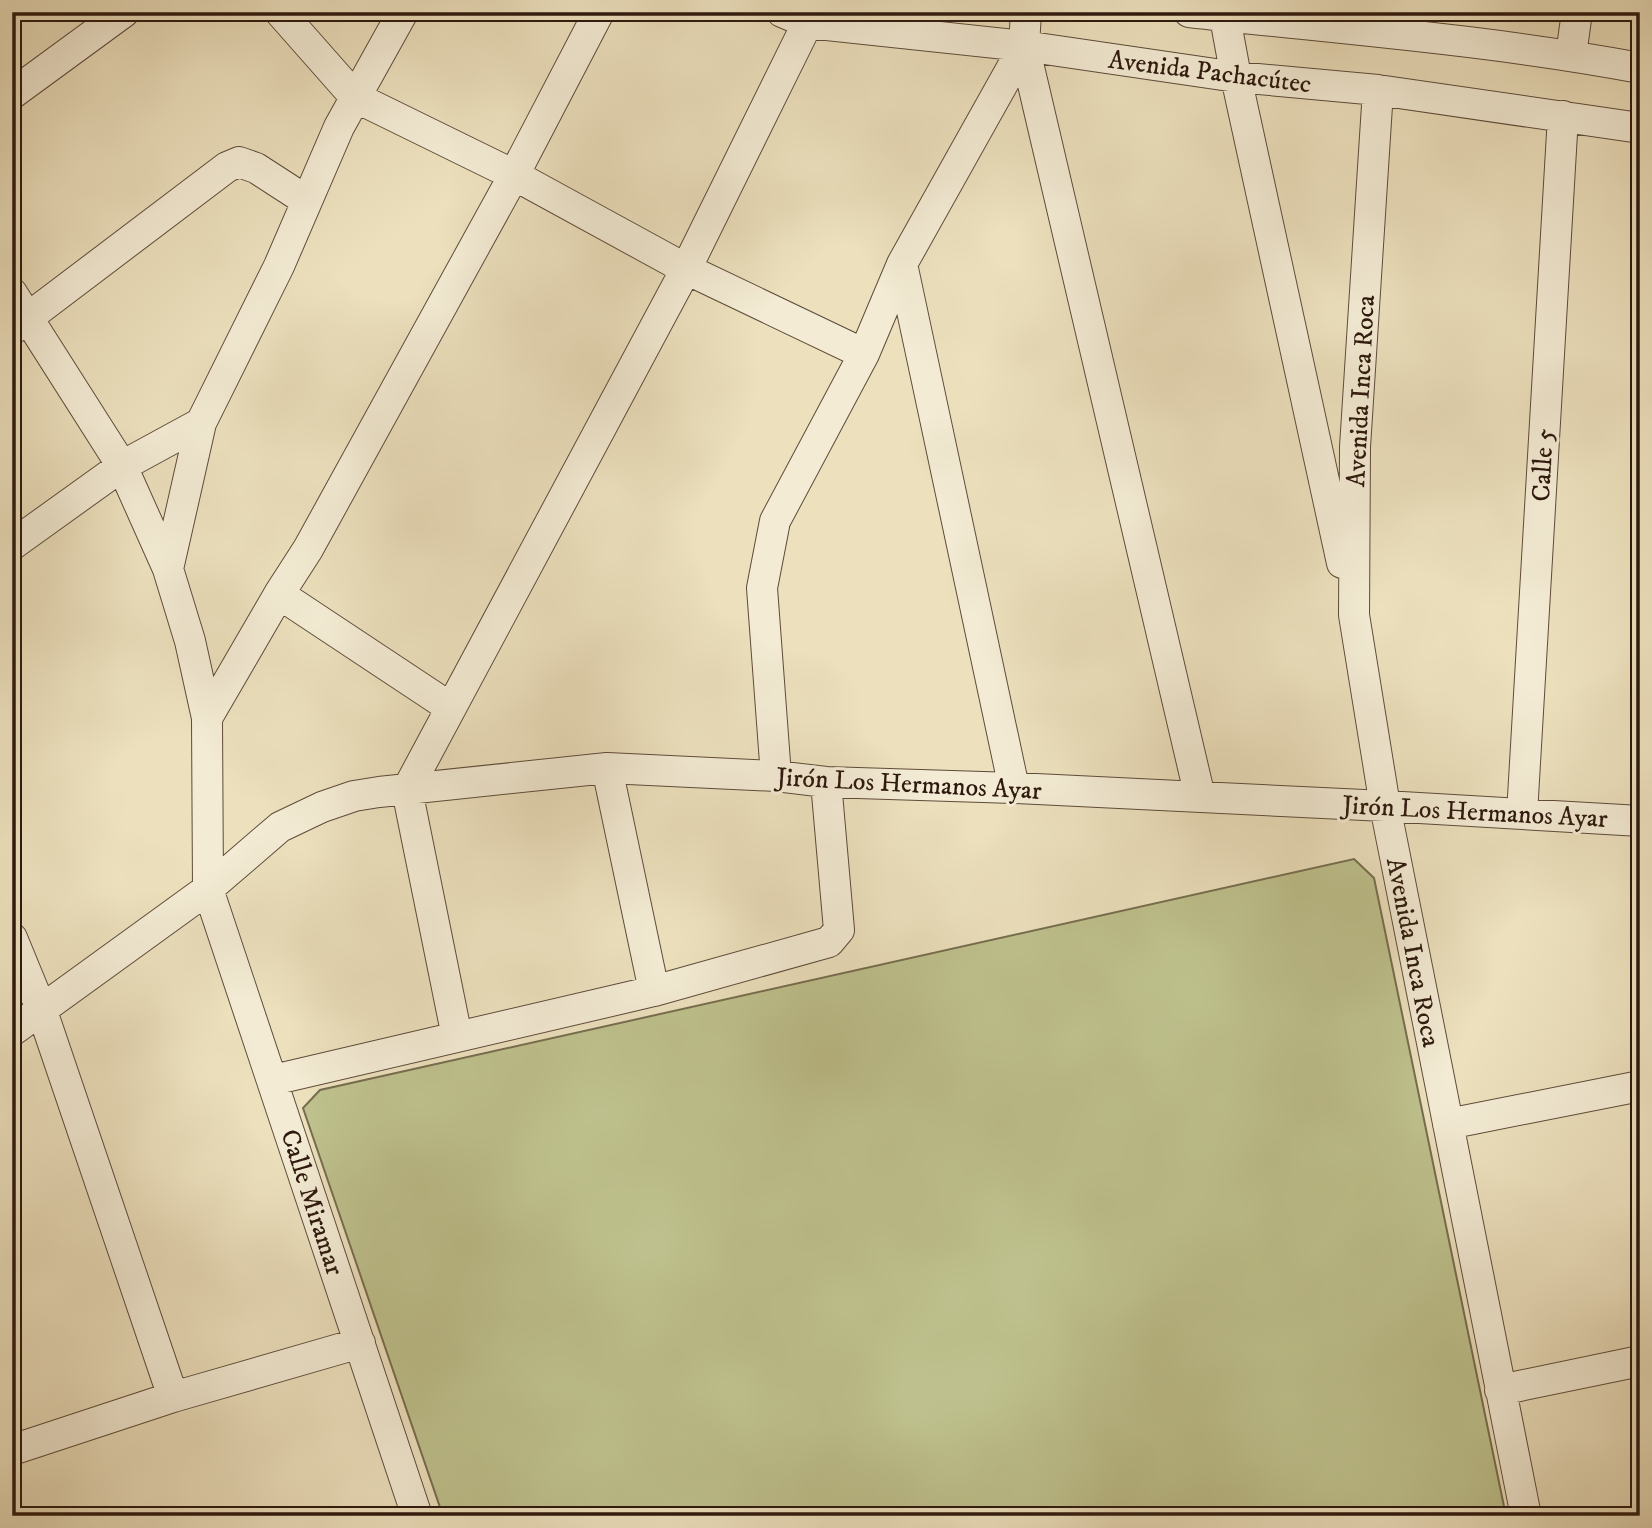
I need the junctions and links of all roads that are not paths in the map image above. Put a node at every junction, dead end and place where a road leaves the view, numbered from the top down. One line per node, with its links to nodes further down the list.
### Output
1 (124, 12): 16 (street)
2 (280, 12): 17 (street)
3 (403, 12): 17 (street)
4 (599, 12): 20 (street)
5 (1026, 12): 11 (street)
6 (1189, 12): 8 (street)
7 (1577, 12): 12 (street)
8 (1224, 14): 10 (street); 14 (street)
9 (801, 16): 11 (street, Avenida Pachacútec); 23 (street)
10 (1389, 22): 12 (street)
11 (1024, 46): 14 (street, Avenida Pachacútec); 22 (street); 40 (street)
12 (1571, 55): 13 (street)
13 (1640, 68)
14 (1236, 76): 15 (street, Avenida Pachacútec); 32 (street)
15 (1378, 90): 18 (street, Avenida Pachacútec); 32 (street, Avenida Inca Roca)
16 (12, 94)
17 (355, 97): 20 (street); 21 (street)
18 (1563, 116): 19 (street, Avenida Pachacútec); 42 (street, Calle 5)
19 (1640, 128)
20 (514, 175): 23 (street); 31 (street)
21 (307, 201): 25 (street); 27 (street)
22 (902, 264): 26 (street); 38 (street)
23 (685, 269): 26 (street); 33 (street)
24 (12, 292): 25 (street, Calle Miramar)
25 (21, 323): 28 (street, Calle Miramar)
26 (863, 354): 36 (street)
27 (201, 423): 28 (street); 30 (street)
28 (122, 466): 29 (street); 30 (street, Calle Miramar)
29 (12, 545)
30 (168, 569): 34 (street, Calle Miramar)
31 (279, 594): 33 (street); 34 (street)
32 (1354, 615): 41 (street, Avenida Inca Roca)
33 (451, 708): 39 (street)
34 (207, 718): 44 (street, Calle Miramar)
35 (607, 768): 36 (street, Jirón Los Hermanos Ayar); 39 (street, Jirón Los Hermanos Ayar); 46 (street)
36 (776, 776): 37 (street, Jirón Los Hermanos Ayar)
37 (826, 782): 38 (street, Jirón Los Hermanos Ayar); 46 (street)
38 (1014, 788): 40 (street, Jirón Los Hermanos Ayar)
39 (407, 790): 44 (street, Jirón Los Hermanos Ayar); 49 (street)
40 (1200, 797): 41 (street, Jirón Los Hermanos Ayar)
41 (1385, 806): 42 (street, Jirón Los Hermanos Ayar); 52 (street, Avenida Inca Roca)
42 (1522, 814): 43 (street, Jirón Los Hermanos Ayar)
43 (1640, 821)
44 (208, 889): 47 (street, Jirón Los Hermanos Ayar); 50 (street, Calle Miramar)
45 (12, 938): 47 (street)
46 (654, 991): 49 (street)
47 (42, 1011): 48 (street, Jirón Los Hermanos Ayar); 56 (street)
48 (12, 1031)
49 (457, 1037): 50 (street)
50 (273, 1080): 53 (street, Calle Miramar)
51 (1640, 1086): 52 (street)
52 (1448, 1124): 55 (street, Avenida Inca Roca)
53 (360, 1343): 56 (street); 58 (street, Calle Miramar)
54 (1640, 1361): 55 (street)
55 (1500, 1390): 59 (street, Avenida Inca Roca)
56 (173, 1396): 57 (street)
57 (12, 1450)
58 (417, 1516)
59 (1526, 1516)

